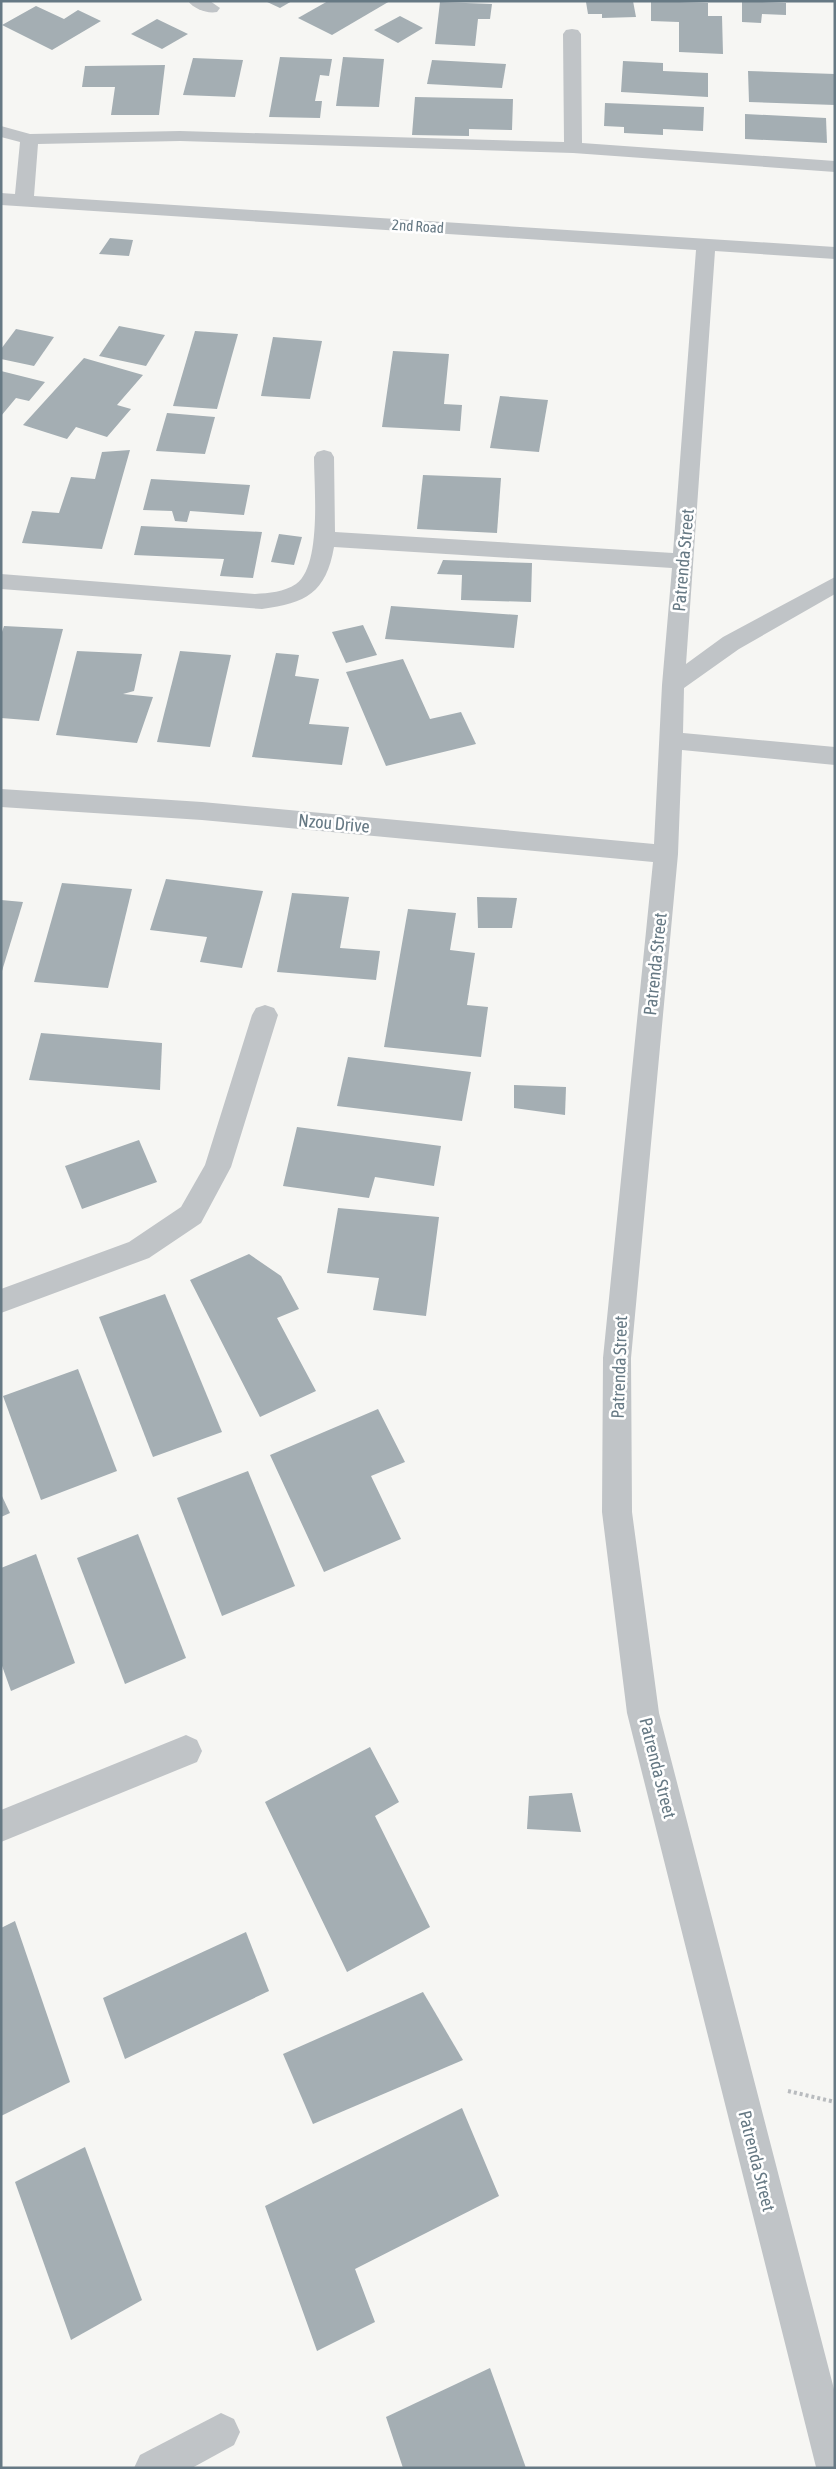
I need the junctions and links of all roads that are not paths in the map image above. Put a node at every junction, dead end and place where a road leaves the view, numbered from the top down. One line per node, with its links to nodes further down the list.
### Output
1 (572, 34): 4 (street)
2 (1, 132): 3 (street)
3 (29, 139): 4 (street); 7 (street)
4 (573, 148): 5 (street)
5 (835, 167)
6 (1, 200): 7 (street, 2nd Road)
7 (24, 201): 8 (street, 2nd Road)
8 (706, 244): 9 (street, 2nd Road); 12 (street, Patrenda Street)
9 (835, 254)
10 (324, 457): 11 (street)
11 (324, 539): 12 (street); 13 (street)
12 (683, 561): 15 (street, Patrenda Street)
13 (1, 581)
14 (835, 584): 15 (street)
15 (673, 685): 16 (street, Patrenda Street)
16 (671, 740): 17 (street); 19 (street, Patrenda Street)
17 (835, 756)
18 (1, 798): 19 (street, Nzou Drive)
19 (666, 854): 26 (street, Patrenda Street)
20 (265, 1015): 21 (street)
21 (1, 1301)
22 (186, 1750): 23 (street)
23 (1, 1826)
24 (221, 2432): 25 (street)
25 (153, 2468)
26 (835, 2468)

